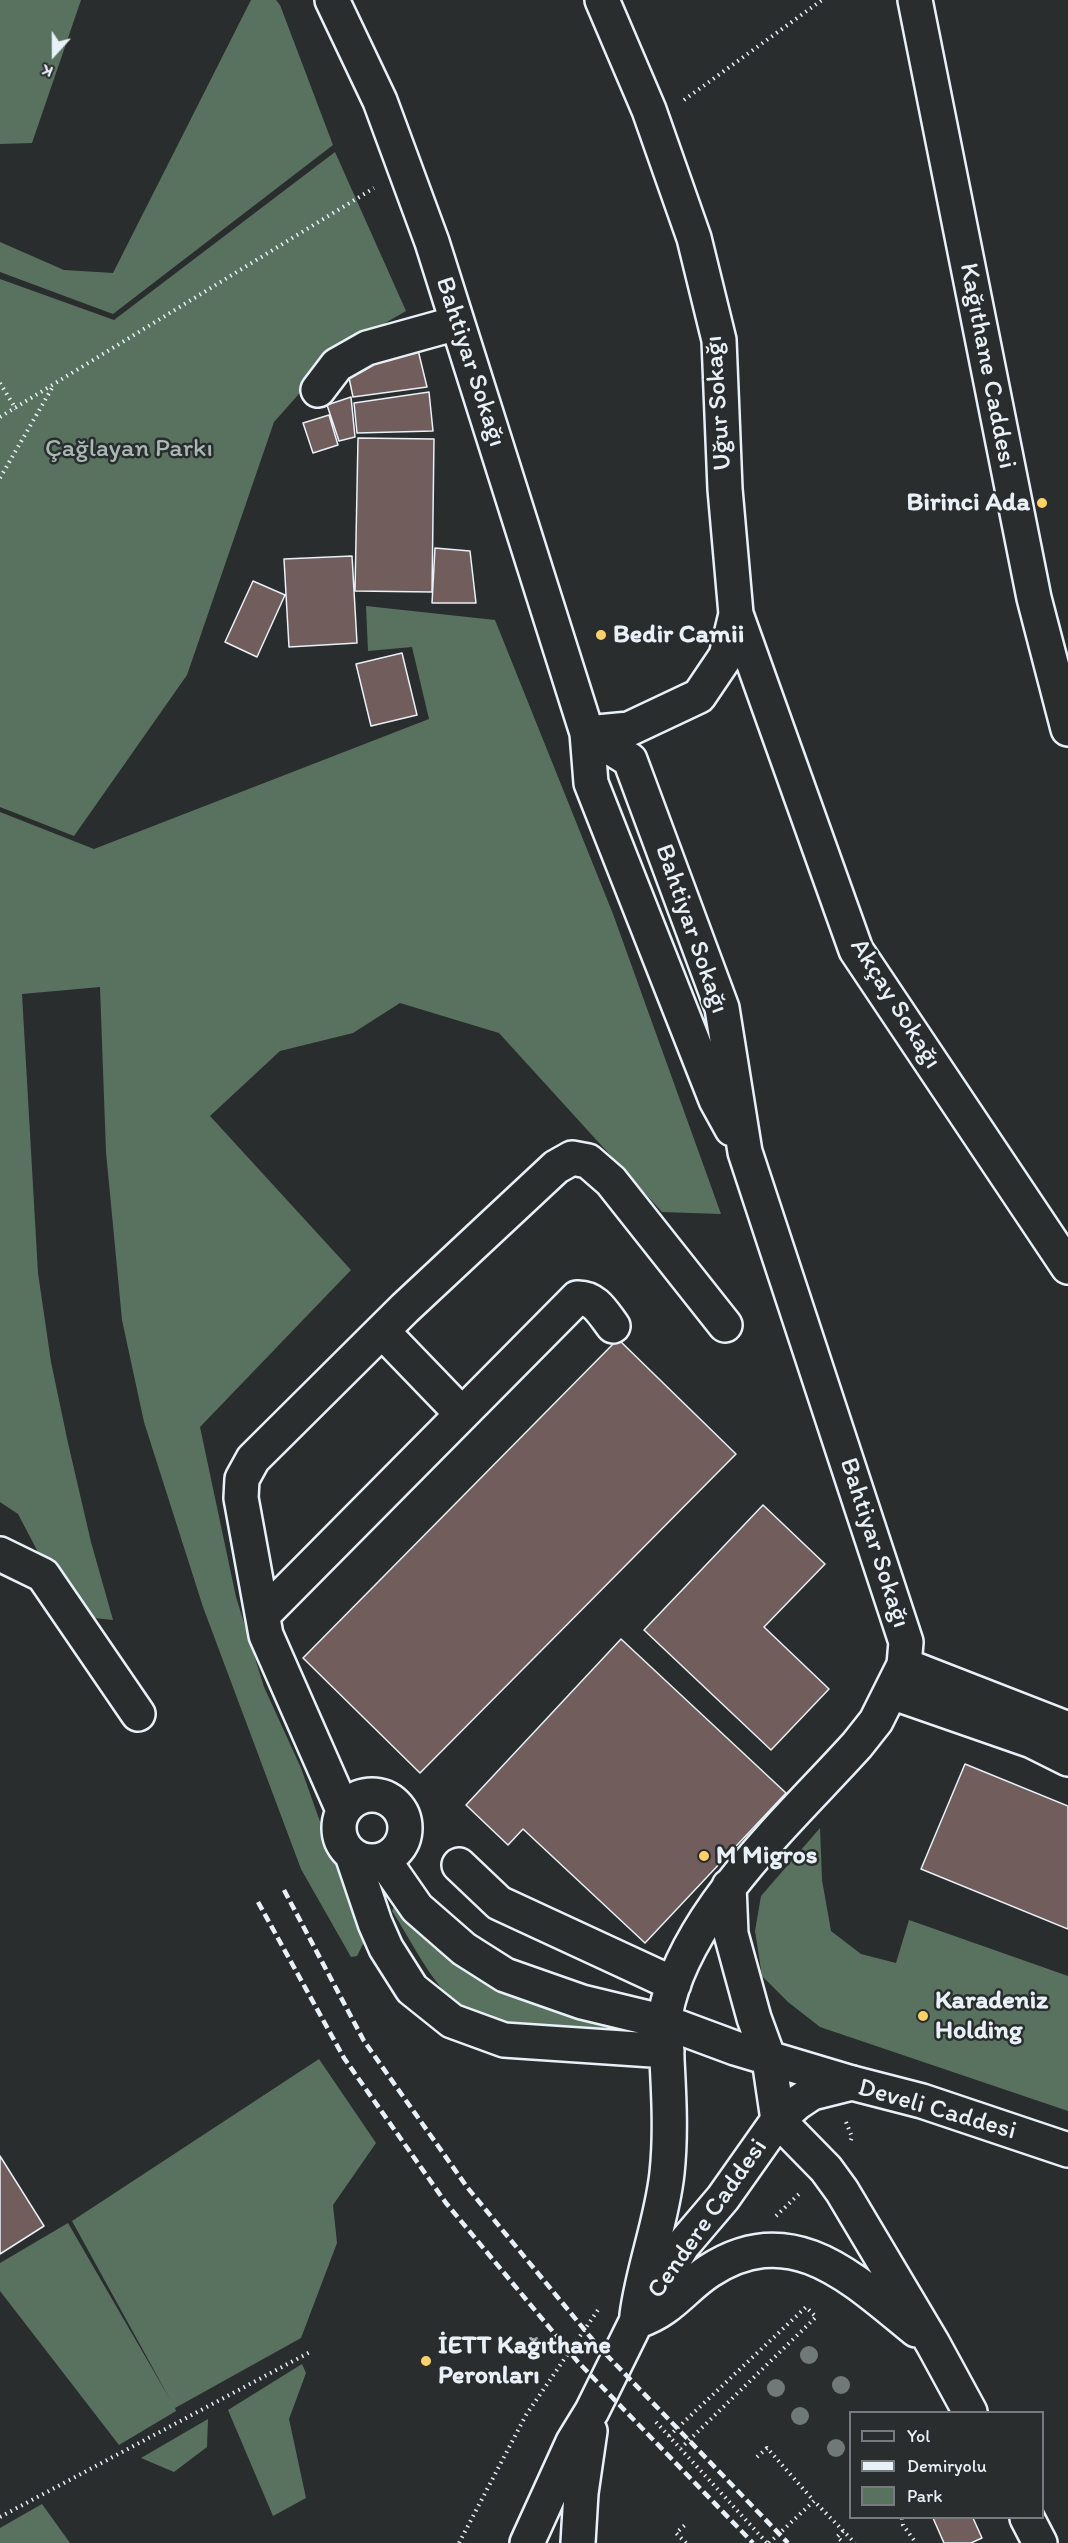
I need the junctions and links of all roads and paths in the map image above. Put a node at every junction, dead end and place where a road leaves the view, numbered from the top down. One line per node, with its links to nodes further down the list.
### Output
1 (332, 0): 6 (street, Bahtiyar Sokağı)
2 (602, 0): 5 (street, Uğur Sokağı)
3 (822, 0): 5 (path)
4 (915, 0): 15 (street, Kağıthane Caddesi)
5 (653, 123): 14 (street, Uğur Sokağı)
6 (405, 169): 7 (street, Bahtiyar Sokağı); 9 (path)
7 (457, 323): 10 (street); 16 (street, Bahtiyar Sokağı)
8 (0, 384): 11 (path)
9 (53, 386): 11 (path); 13 (path)
10 (318, 390)
11 (16, 408): 12 (path)
12 (0, 417)
13 (0, 478)
14 (736, 614): 16 (street, Uğur Sokağı); 18 (street, Akçay Sokağı)
15 (1068, 729)
16 (587, 733): 17 (street, Bahtiyar Sokağı); 17 (street, Bahtiyar Sokağı)
17 (745, 1152): 25 (street, Bahtiyar Sokağı)
18 (1068, 1267)
19 (725, 1325): 21 (street)
20 (613, 1326): 22 (street)
21 (382, 1331): 22 (street); 24 (street)
22 (462, 1414): 24 (street)
23 (0, 1554): 26 (street)
24 (263, 1615): 29 (street)
25 (898, 1678): 27 (street); 28 (street); 32 (street, Bahtiyar Sokağı)
26 (138, 1714)
27 (1068, 1729)
28 (1068, 1759)
29 (343, 1810): 30 (street); 30 (street)
30 (368, 1857): 34 (street); 34 (street)
31 (459, 1865): 33 (street)
32 (729, 1886): 33 (street, Bahtiyar Sokağı); 35 (street)
33 (675, 1984): 34 (street, Bahtiyar Sokağı)
34 (666, 2037): 35 (street); 40 (street, Bahtiyar Sokağı)
35 (769, 2059): 36 (street); 37 (street)
36 (852, 2083): 37 (street, Develi Caddesi); 38 (street, Develi Caddesi)
37 (778, 2121): 40 (street, Cendere Caddesi); 41 (street)
38 (1068, 2150)
39 (605, 2300): 55 (path)
40 (636, 2322): 41 (street); 43 (street, Cendere Caddesi)
41 (933, 2344): 44 (street)
42 (312, 2351): 50 (path)
43 (592, 2411): 56 (street, Cendere Caddesi); 57 (street)
44 (969, 2411)
45 (656, 2422): 46 (path)
46 (669, 2436): 47 (path); 47 (path)
47 (681, 2448): 59 (path)
48 (757, 2457): 49 (path)
49 (814, 2501): 54 (path); 59 (path)
50 (0, 2517)
51 (902, 2519): 62 (path)
52 (1028, 2519): 63 (street)
53 (686, 2524): 58 (path)
54 (843, 2531): 60 (path); 61 (path)
55 (459, 2543)
56 (527, 2543)
57 (578, 2543)
58 (686, 2543)
59 (768, 2543)
60 (844, 2543)
61 (855, 2543)
62 (916, 2543)
63 (1040, 2543)

